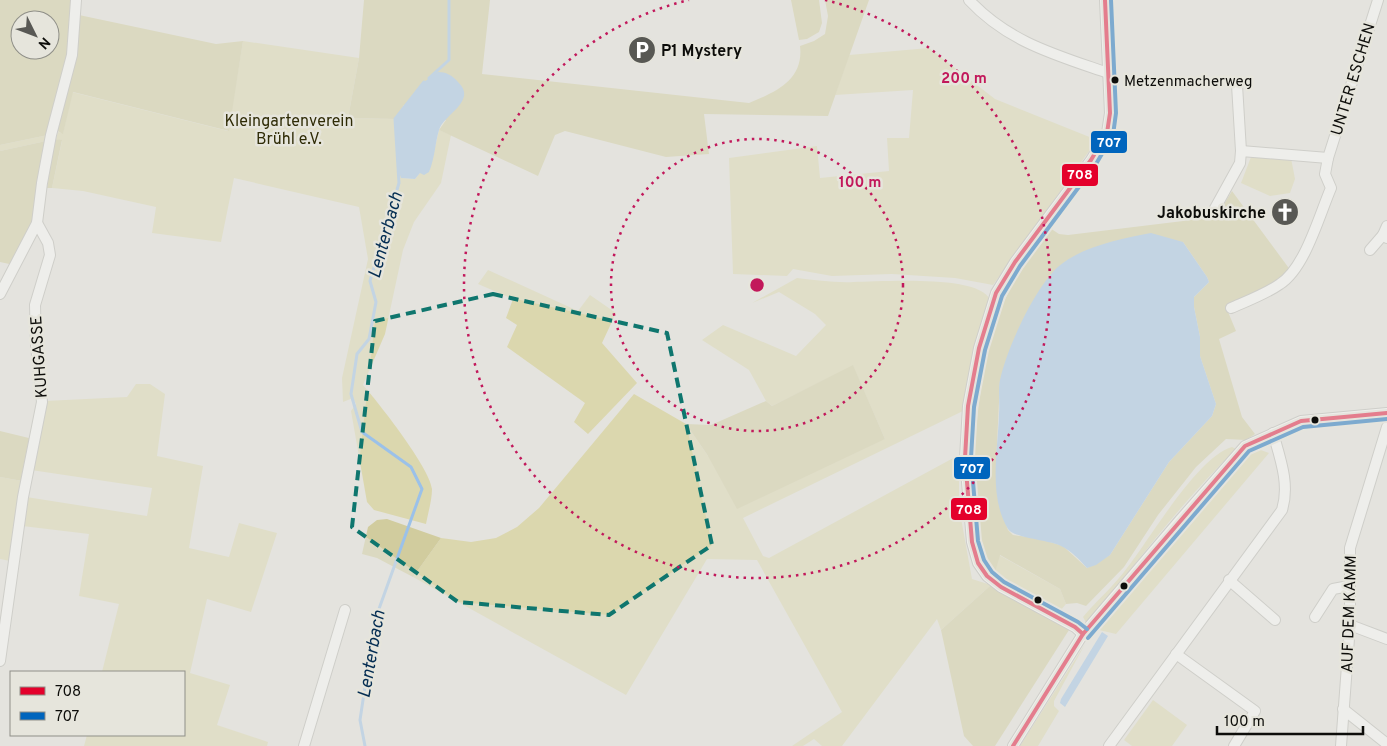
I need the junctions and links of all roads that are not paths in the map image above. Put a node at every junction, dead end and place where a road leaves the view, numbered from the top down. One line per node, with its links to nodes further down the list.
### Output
1 (76, 0): 10 (street)
2 (969, 0): 5 (street)
3 (1105, 0): 5 (street)
4 (1378, 0): 8 (street, UNTER ESCHEN)
5 (1108, 73): 24 (street)
6 (1237, 85): 7 (street)
7 (1241, 151): 8 (street, UNTER ESCHEN); 9 (street)
8 (1328, 158): 14 (street, UNTER ESCHEN)
9 (1213, 212)
10 (37, 223): 13 (street); 27 (street, KUHGASSE)
11 (1385, 233): 12 (street)
12 (1370, 250)
13 (0, 294)
14 (1231, 308)
15 (1387, 413): 17 (street)
16 (1387, 427): 19 (street, AUF DEM KAMM)
17 (1273, 433): 18 (street); 24 (street)
18 (1229, 580): 22 (street); 26 (street)
19 (1349, 586): 21 (street); 23 (street, AUF DEM KAMM)
20 (345, 610): 30 (street)
21 (1316, 617)
22 (1275, 620)
23 (1350, 625): 25 (street); 28 (street, AUF DEM KAMM)
24 (1083, 634): 31 (street)
25 (1387, 639)
26 (1176, 654): 32 (street); 33 (street)
27 (0, 661)
28 (1343, 709): 29 (street); 34 (street, AUF DEM KAMM)
29 (1387, 744)
30 (304, 746)
31 (1013, 746)
32 (1109, 746)
33 (1234, 746)
34 (1341, 746)

